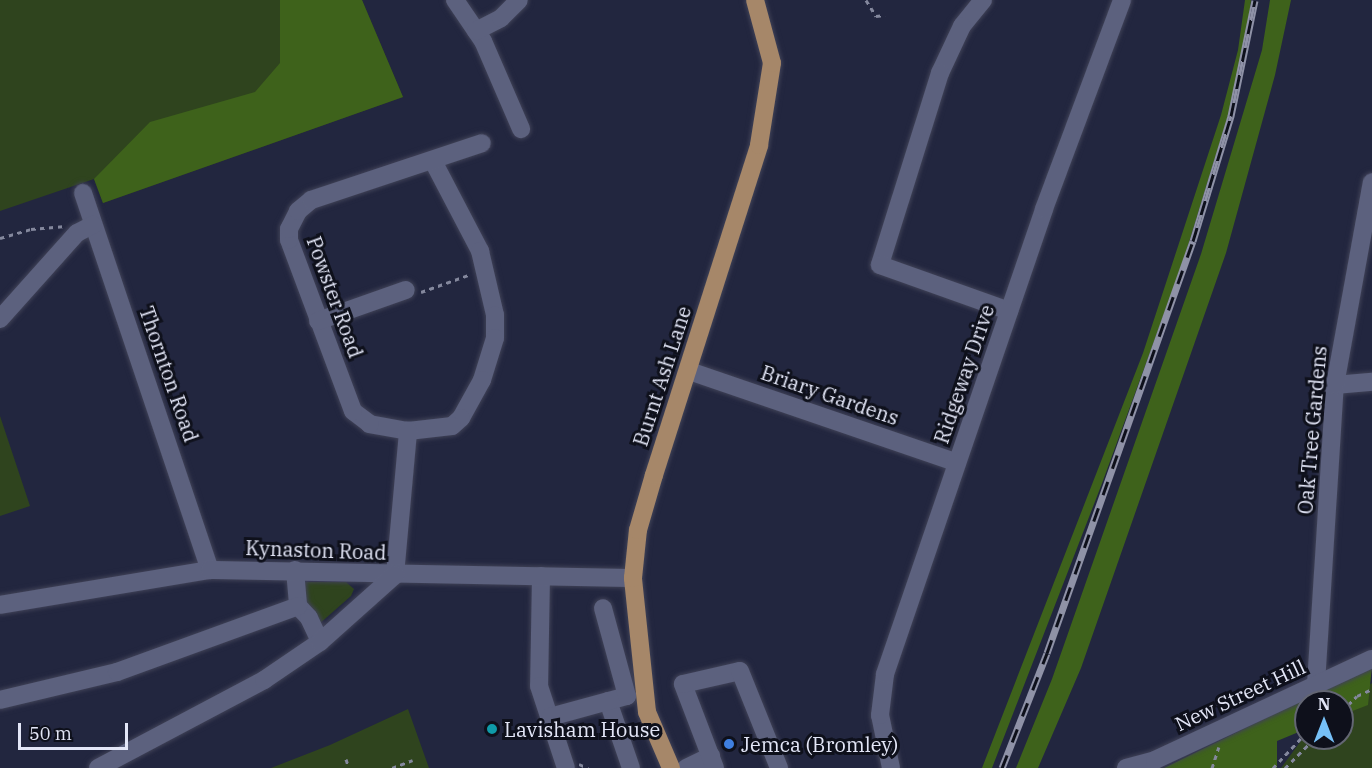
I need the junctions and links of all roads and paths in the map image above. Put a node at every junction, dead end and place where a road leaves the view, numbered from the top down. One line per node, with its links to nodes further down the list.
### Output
1 (455, 0): 8 (street)
2 (519, 0): 8 (street)
3 (755, 0): 21 (main road, Burnt Ash Lane)
4 (866, 0): 7 (path)
5 (983, 0): 18 (street)
6 (1122, 0): 18 (street, Ridgeway Drive)
7 (885, 15)
8 (477, 31): 9 (street)
9 (521, 129)
10 (482, 143): 11 (street, Powster Road)
11 (433, 161): 16 (street, Powster Road); 20 (street, Powster Road)
12 (1372, 182): 23 (street, Oak Tree Gardens)
13 (83, 193): 14 (street, Thornton Road)
14 (93, 225): 15 (path); 19 (street); 26 (street, Thornton Road)
15 (0, 238)
16 (484, 270): 17 (path); 24 (street, Powster Road)
17 (406, 290): 20 (street)
18 (1009, 311): 25 (street, Ridgeway Drive)
19 (0, 319)
20 (318, 321): 24 (street, Powster Road)
21 (689, 370): 25 (street, Briary Gardens); 30 (main road, Burnt Ash Lane)
22 (1372, 382): 23 (street)
23 (1335, 385): 36 (street, Oak Tree Gardens)
24 (408, 431): 28 (street)
25 (957, 463): 55 (street, Ridgeway Drive)
26 (210, 570): 27 (street, Kynaston Road); 31 (street, Kynaston Road)
27 (295, 570): 28 (street, Kynaston Road); 32 (street)
28 (395, 575): 29 (street, Kynaston Road); 34 (street)
29 (541, 576): 30 (street, Kynaston Road); 41 (street)
30 (633, 578): 52 (main road, Burnt Ash Lane)
31 (0, 605)
32 (298, 606): 34 (street); 39 (street)
33 (603, 608): 40 (street)
34 (320, 642): 48 (street)
35 (1372, 659): 36 (street, New Street Hill)
36 (1316, 684): 56 (street, New Street Hill)
37 (1372, 689): 38 (path)
38 (1354, 699)
39 (0, 700)
40 (608, 701): 41 (street); 51 (street)
41 (550, 717): 47 (street)
42 (1294, 746): 57 (path)
43 (1303, 750): 58 (path)
44 (346, 759): 49 (path)
45 (412, 760): 50 (path)
46 (713, 762): 53 (street); 54 (street)
47 (560, 767)
48 (98, 768)
49 (349, 768)
50 (392, 768)
51 (631, 768)
52 (671, 768)
53 (686, 768)
54 (779, 768)
55 (891, 768)
56 (1126, 768)
57 (1273, 768)
58 (1285, 768)

